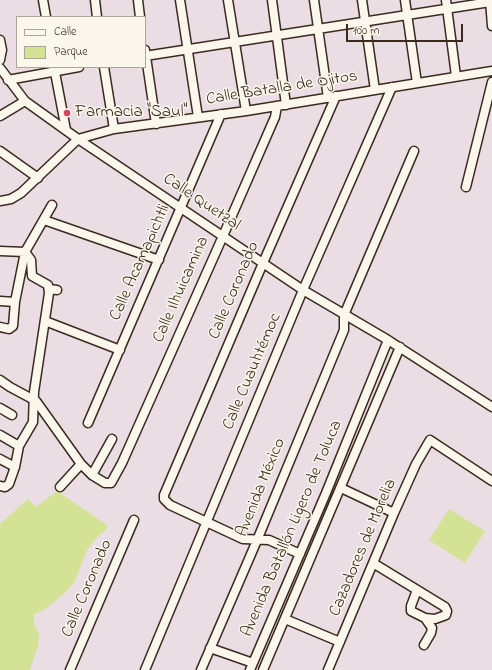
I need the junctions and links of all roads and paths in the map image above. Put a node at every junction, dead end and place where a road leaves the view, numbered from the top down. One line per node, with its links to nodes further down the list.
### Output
1 (43, 0): 13 (street)
2 (94, 0): 14 (street)
3 (138, 0): 15 (street)
4 (180, 0): 22 (street)
5 (228, 0): 21 (street)
6 (272, 0): 19 (street)
7 (314, 0): 18 (street)
8 (362, 0): 16 (street)
9 (405, 0): 12 (street)
10 (490, 1): 11 (street); 17 (street)
11 (447, 4): 12 (street); 31 (street)
12 (407, 14): 16 (street); 34 (street)
13 (46, 16)
14 (97, 16)
15 (140, 16)
16 (365, 21): 18 (street); 36 (street)
17 (492, 26)
18 (317, 28): 19 (street); 37 (street)
19 (276, 34): 21 (street); 39 (street)
20 (0, 40): 24 (street)
21 (234, 41): 22 (street); 41 (street)
22 (187, 50): 23 (street); 44 (street)
23 (146, 54)
24 (0, 60)
25 (146, 60): 45 (street)
26 (0, 68): 32 (street, Calle Quetzal)
27 (66, 68): 29 (street)
28 (104, 68): 46 (street)
29 (54, 69): 32 (street); 47 (street)
30 (492, 71): 31 (street, Calle Batalla de Ojitos)
31 (456, 76): 34 (street, Calle Batalla de Ojitos)
32 (8, 80): 38 (street, Calle Quetzal)
33 (492, 82): 52 (street)
34 (417, 83): 35 (street, Calle Batalla de Ojitos)
35 (392, 87): 36 (street, Calle Batalla de Ojitos); 62 (street, Calle Cuauhtémoc)
36 (375, 90): 37 (street, Calle Batalla de Ojitos)
37 (332, 97): 39 (street, Calle Batalla de Ojitos); 61 (street, Calle Coronado)
38 (25, 101): 43 (street); 47 (street, Calle Quetzal)
39 (286, 105): 40 (street, Calle Batalla de Ojitos)
40 (277, 106): 41 (street, Calle Batalla de Ojitos); 57 (street, Calle Ilhuicamina)
41 (246, 111): 42 (street, Calle Batalla de Ojitos)
42 (221, 114): 44 (street, Calle Batalla de Ojitos); 55 (street, Calle Acamapichtli)
43 (0, 116)
44 (198, 117): 45 (street, Calle Batalla de Ojitos)
45 (156, 124): 46 (street, Calle Batalla de Ojitos)
46 (114, 129): 48 (street, Calle Batalla de Ojitos)
47 (66, 130): 48 (street, Calle Quetzal)
48 (78, 139): 51 (street); 55 (street, Calle Quetzal)
49 (414, 151): 65 (street, Avenida México)
50 (0, 152): 51 (street)
51 (38, 178): 53 (street)
52 (466, 187)
53 (0, 201)
54 (52, 205): 56 (street)
55 (182, 208): 57 (street, Calle Quetzal); 60 (street, Calle Acamapichtli)
56 (44, 220): 59 (street); 60 (street)
57 (223, 236): 61 (street, Calle Quetzal); 85 (street, Calle Ilhuicamina)
58 (0, 251): 59 (street)
59 (25, 252): 64 (street); 66 (street)
60 (159, 260): 70 (street, Calle Acamapichtli)
61 (263, 263): 62 (street, Calle Quetzal); 92 (street, Calle Coronado)
62 (303, 290): 65 (street, Calle Quetzal); 92 (street, Calle Cuauhtémoc)
63 (0, 300): 64 (street)
64 (15, 302): 67 (street)
65 (344, 315): 68 (street, Calle Quetzal); 93 (street, Avenida México)
66 (45, 321): 70 (street); 72 (street)
67 (0, 327)
68 (388, 340): 69 (street, Calle Quetzal); 73 (street, Avenida Batallón Ligero de Toluca)
69 (400, 347): 74 (street, Avenida Batallón Ligero de Toluca); 75 (street, Calle Quetzal)
70 (120, 350): 78 (street, Calle Acamapichtli)
71 (0, 380): 72 (street)
72 (34, 398): 81 (street); 83 (street)
73 (365, 400): 74 (street); 94 (street, Avenida Batallón Ligero de Toluca)
74 (375, 406): 89 (street, Avenida Batallón Ligero de Toluca)
75 (492, 407)
76 (0, 408): 77 (street)
77 (12, 415)
78 (88, 423)
79 (0, 435): 81 (street)
80 (112, 439): 85 (street)
81 (19, 446): 84 (street)
82 (0, 459): 84 (street)
83 (81, 464): 85 (street); 88 (street)
84 (15, 467): 87 (street)
85 (92, 475)
86 (492, 481): 90 (street, Cazadores de Morelia)
87 (3, 487)
88 (60, 487)
89 (341, 488): 90 (street); 98 (street, Avenida Batallón Ligero de Toluca)
90 (394, 513): 95 (street, Cazadores de Morelia)
91 (134, 520): 103 (street, Calle Coronado)
92 (207, 522): 93 (street); 104 (street, Calle Cuauhtémoc)
93 (258, 538): 94 (street); 101 (street, Avenida México)
94 (300, 554): 102 (street, Avenida Batallón Ligero de Toluca)
95 (373, 563): 96 (street); 99 (street, Cazadores de Morelia)
96 (417, 590): 97 (street); 97 (street)
97 (425, 618): 100 (street)
98 (286, 619): 99 (street); 106 (street, Avenida Batallón Ligero de Toluca)
99 (340, 642): 107 (street, Cazadores de Morelia)
100 (424, 645)
101 (210, 648): 102 (street); 105 (street, Avenida México)
102 (251, 667)
103 (70, 670)
104 (144, 670)
105 (201, 670)
106 (263, 670)
107 (328, 670)

